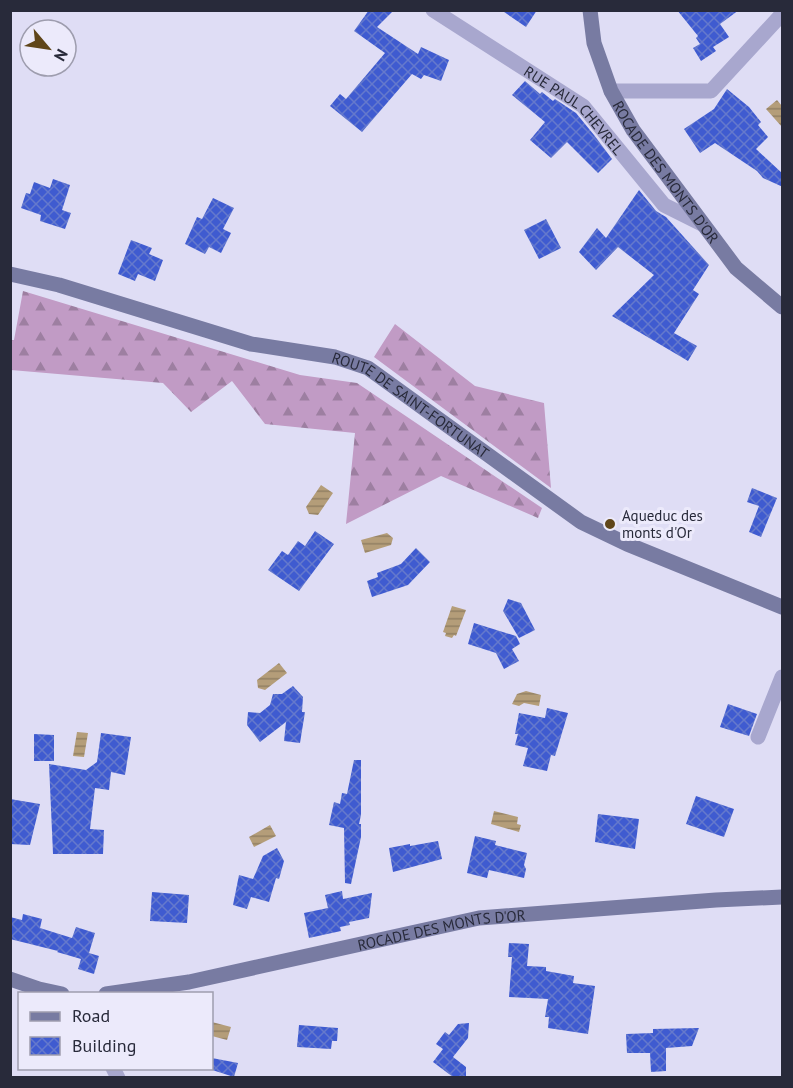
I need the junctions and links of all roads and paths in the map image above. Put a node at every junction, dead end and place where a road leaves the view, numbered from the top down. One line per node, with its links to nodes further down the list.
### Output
1 (433, 10): 5 (street, RUE PAUL CHEVREL)
2 (590, 10): 4 (street, ROCADE DES MONTS D'OR)
3 (783, 14): 4 (street)
4 (611, 91): 5 (street, ROCADE DES MONTS D'OR)
5 (702, 224): 7 (street, ROCADE DES MONTS D'OR)
6 (10, 274): 8 (street, ROUTE DE SAINT-FORTUNAT)
7 (783, 307)
8 (783, 607)
9 (783, 677): 10 (street)
10 (758, 737)
11 (783, 897): 14 (street, ROCADE DES MONTS D'OR)
12 (10, 980): 13 (street)
13 (56, 992)
14 (114, 992)

